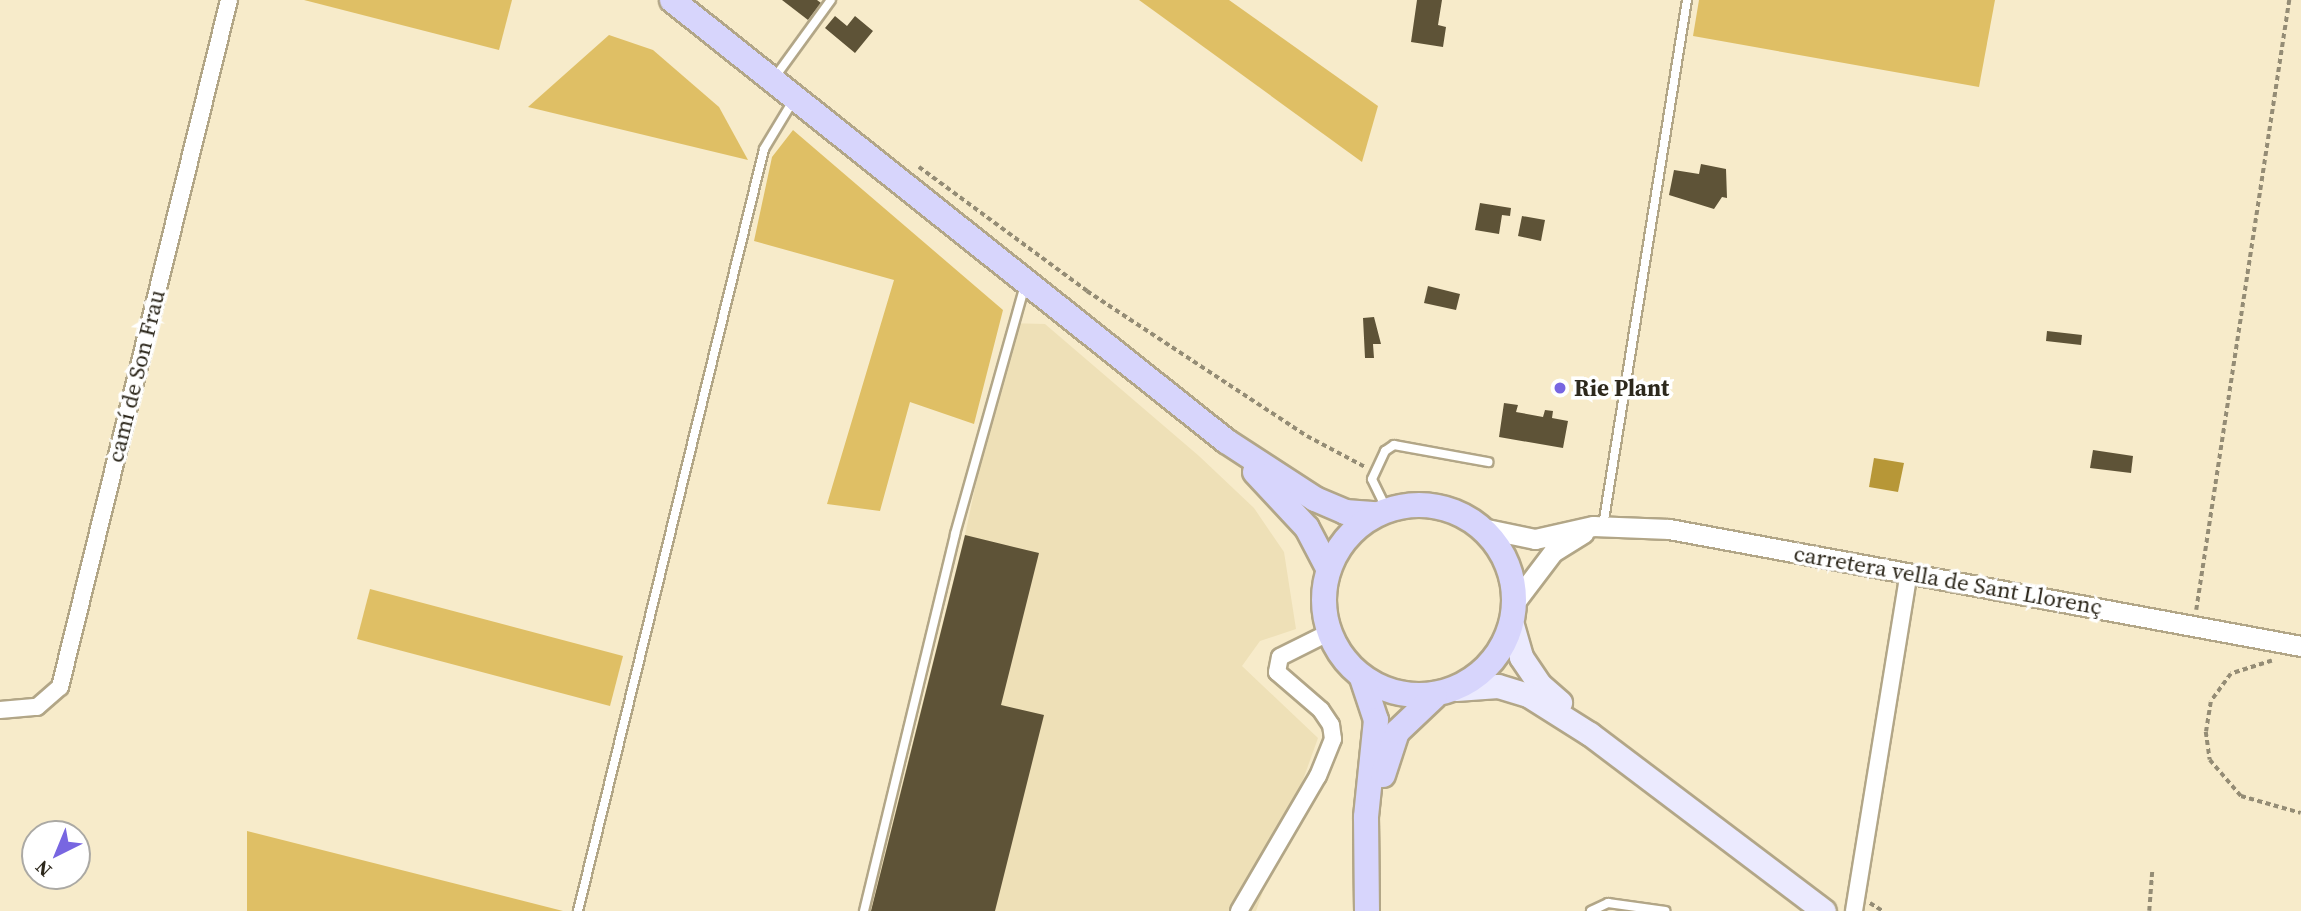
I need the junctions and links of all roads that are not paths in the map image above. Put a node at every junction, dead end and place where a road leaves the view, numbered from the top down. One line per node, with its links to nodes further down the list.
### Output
1 (229, 0): 20 (street, camí de Son Frau)
2 (671, 0): 5 (main road)
3 (831, 0): 5 (lane)
4 (1687, 0): 11 (lane)
5 (772, 80): 6 (main road)
6 (795, 99): 7 (main road); 24 (lane)
7 (1026, 282): 8 (main road); 25 (lane)
8 (1226, 441): 10 (main road); 13 (main road)
9 (1488, 462): 10 (lane)
10 (1382, 512): 12 (main road); 13 (main road)
11 (1598, 526): 12 (street, carretera vella de Sant Llorenç); 14 (street, carretera vella de Sant Llorenç); 15 (street)
12 (1482, 528): 15 (main road)
13 (1328, 568): 16 (main road)
14 (1909, 573): 17 (street, carretera vella de Sant Llorenç); 30 (street)
15 (1514, 613): 19 (main road); 21 (main road)
16 (1328, 633): 18 (main road); 23 (street)
17 (2301, 646)
18 (1362, 678): 19 (main road); 22 (main road)
19 (1445, 693): 21 (main road); 22 (main road)
20 (0, 710)
21 (1590, 734): 29 (main road)
22 (1368, 836): 26 (main road)
23 (1242, 908)
24 (578, 911)
25 (864, 911)
26 (1367, 911)
27 (1591, 911): 28 (lane)
28 (1665, 911)
29 (1824, 911)
30 (1854, 911)

